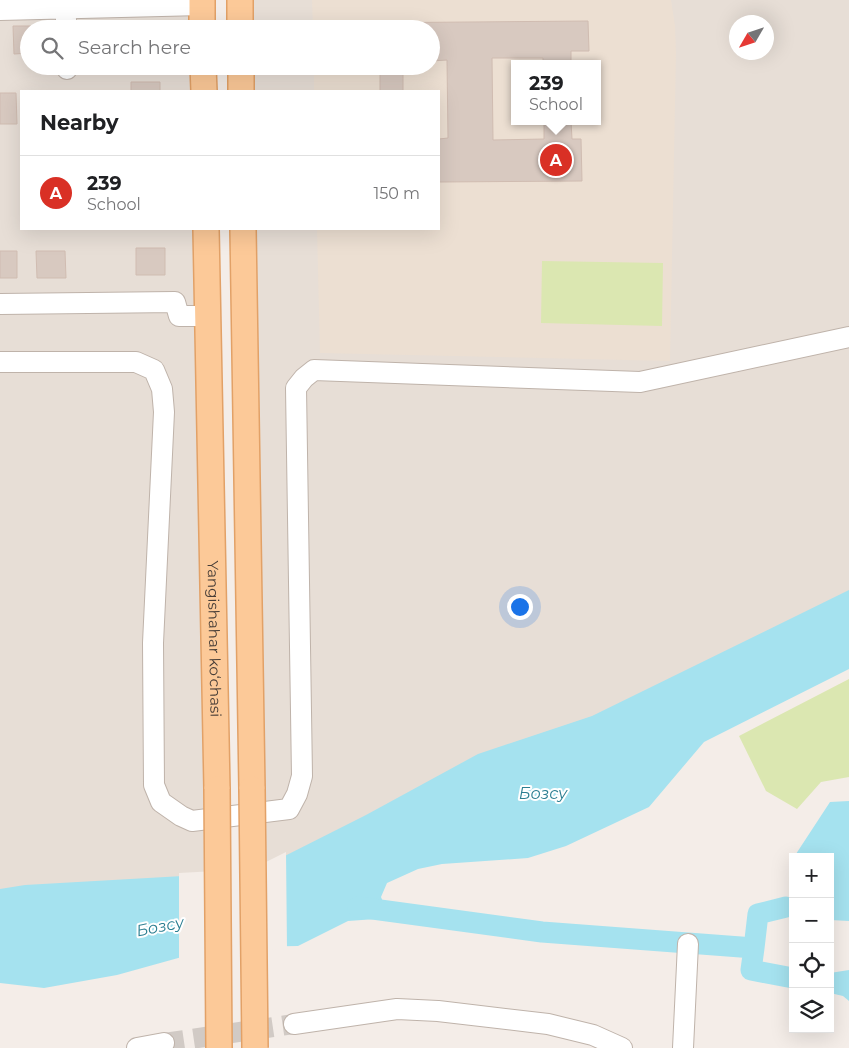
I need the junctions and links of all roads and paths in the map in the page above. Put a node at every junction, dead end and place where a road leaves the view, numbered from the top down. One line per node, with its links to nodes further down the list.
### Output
1 (240, 0): 6 (main road)
2 (66, 8): 3 (street); 4 (street); 5 (street)
3 (0, 10)
4 (202, 11)
5 (66, 20)
6 (240, 20)
7 (203, 75): 9 (main road)
8 (241, 75): 10 (main road)
9 (204, 90)
10 (241, 90)
11 (206, 230): 14 (main road, Yangishahar ko‘chasi)
12 (244, 230): 22 (main road, bridge)
13 (0, 304): 14 (street)
14 (208, 316): 21 (main road, Yangishahar ko‘chasi, bridge)
15 (849, 338): 16 (street)
16 (0, 362)
17 (688, 944): 24 (street)
18 (294, 1024): 23 (street)
19 (164, 1043): 20 (street)
20 (138, 1048)
21 (219, 1048)
22 (255, 1048)
23 (622, 1048)
24 (683, 1048)

